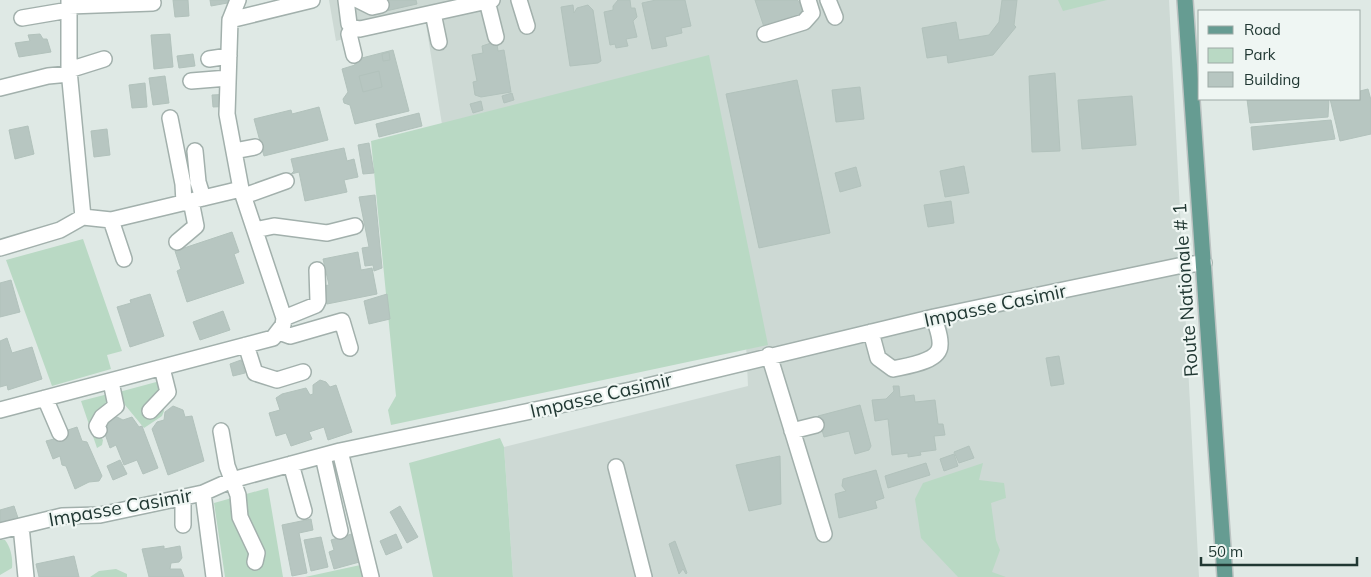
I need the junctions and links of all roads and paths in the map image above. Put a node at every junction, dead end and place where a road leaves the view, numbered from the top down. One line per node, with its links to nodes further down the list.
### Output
1 (238, 0): 16 (street)
2 (312, 0): 16 (street)
3 (346, 0): 18 (street)
4 (358, 0): 12 (street)
5 (519, 0): 17 (street)
6 (808, 0): 19 (street)
7 (828, 0): 14 (street)
8 (1185, 0): 44 (main road, Route Nationale # 1)
9 (489, 1): 13 (street); 20 (street)
10 (153, 4): 11 (street)
11 (69, 5): 15 (street); 26 (street)
12 (381, 5)
13 (433, 13): 18 (street); 21 (street)
14 (834, 17)
15 (22, 18)
16 (230, 20): 23 (street)
17 (527, 26)
18 (354, 28): 22 (street)
19 (765, 34)
20 (496, 37)
21 (439, 42)
22 (354, 54)
23 (229, 56): 25 (street); 27 (street)
24 (104, 59): 26 (street)
25 (209, 59)
26 (69, 72): 29 (street); 37 (street)
27 (228, 78): 28 (street); 33 (street)
28 (190, 81)
29 (0, 88)
30 (170, 118): 36 (street)
31 (255, 147): 33 (street)
32 (195, 151): 36 (street)
33 (234, 151): 35 (street)
34 (286, 181): 35 (street)
35 (242, 193): 36 (street); 40 (street)
36 (192, 201): 38 (street); 41 (street)
37 (82, 217): 38 (street); 42 (street)
38 (111, 220): 43 (street)
39 (355, 226): 40 (street)
40 (255, 230): 47 (street)
41 (178, 242)
42 (0, 248)
43 (124, 259)
44 (1204, 263): 46 (street, Impasse Casimir); 81 (main road, Route Nationale # 1)
45 (317, 270): 47 (street)
46 (934, 317): 48 (street, Impasse Casimir); 48 (street)
47 (281, 325): 49 (street); 50 (street)
48 (871, 332): 51 (street, Impasse Casimir)
49 (246, 345): 52 (street); 53 (street)
50 (350, 348)
51 (769, 356): 60 (street); 63 (street, Impasse Casimir)
52 (162, 368): 54 (street); 57 (street)
53 (303, 372)
54 (111, 382): 55 (street); 59 (street)
55 (45, 398): 56 (street); 62 (street)
56 (0, 410)
57 (150, 411)
58 (816, 425): 60 (street)
59 (99, 430)
60 (792, 430): 75 (street)
61 (221, 431): 67 (street)
62 (60, 433)
63 (340, 451): 64 (street, Impasse Casimir); 79 (street)
64 (323, 456): 65 (street, Impasse Casimir); 74 (street)
65 (291, 464): 67 (street, Impasse Casimir); 70 (street)
66 (616, 467): 80 (street)
67 (232, 480): 68 (street, Impasse Casimir); 76 (street)
68 (202, 493): 69 (street, Impasse Casimir); 78 (street)
69 (183, 497): 71 (street); 72 (street, Impasse Casimir)
70 (304, 510)
71 (183, 525)
72 (21, 526): 73 (street, Impasse Casimir); 77 (street)
73 (0, 531)
74 (340, 531)
75 (824, 534)
76 (255, 562)
77 (26, 577)
78 (214, 577)
79 (371, 577)
80 (644, 577)
81 (1225, 577)

